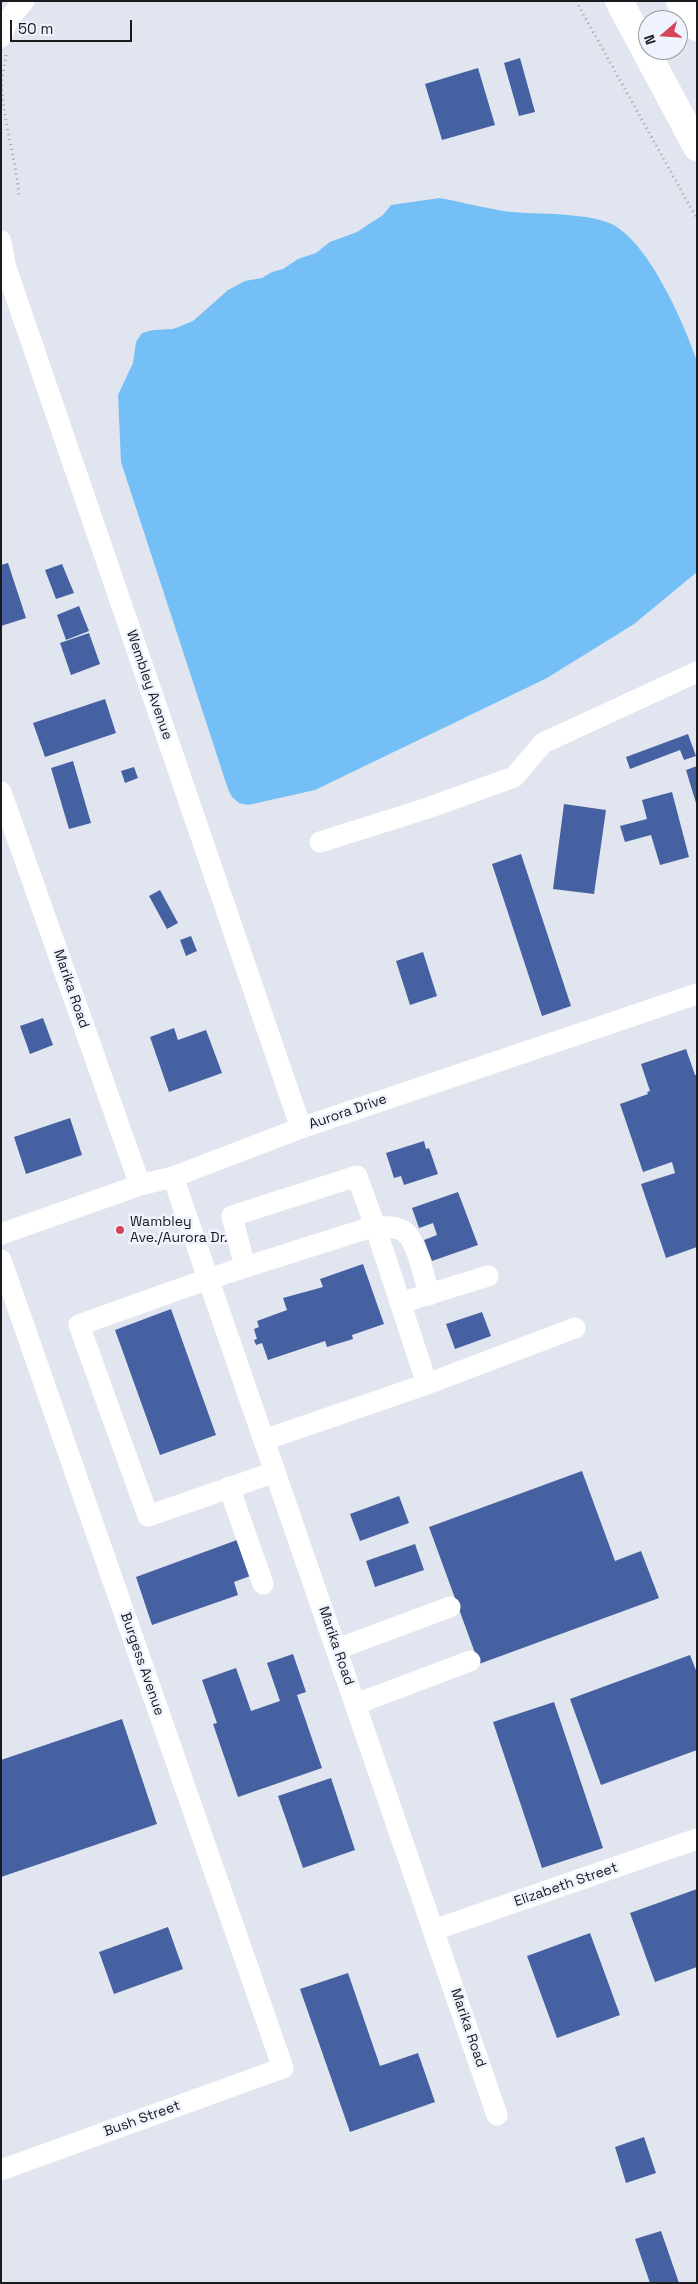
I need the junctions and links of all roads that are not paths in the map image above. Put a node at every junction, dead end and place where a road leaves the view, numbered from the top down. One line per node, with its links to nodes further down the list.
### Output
1 (24, 1): 7 (street)
2 (619, 1): 10 (highway)
3 (623, 1): 5 (highway)
4 (680, 1): 6 (highway)
5 (638, 24)
6 (697, 27)
7 (4, 45)
8 (662, 60): 9 (highway)
9 (697, 114)
10 (697, 147)
11 (1, 242): 16 (street, Wembley Avenue)
12 (697, 672): 14 (street)
13 (1, 792): 18 (street, Marika Road)
14 (320, 842)
15 (697, 994): 16 (street, Aurora Drive)
16 (301, 1128): 17 (street, Aurora Drive)
17 (173, 1177): 18 (street, Aurora Drive); 24 (street, Marika Road)
18 (140, 1185): 20 (street, Aurora Drive)
19 (374, 1226): 22 (street); 22 (street); 25 (street); 26 (street)
20 (1, 1234)
21 (1, 1260): 39 (street, Burgess Avenue)
22 (245, 1267): 24 (street)
23 (488, 1276): 25 (street)
24 (208, 1279): 29 (street, Marika Road); 31 (street)
25 (429, 1294): 26 (street)
26 (400, 1303): 28 (street)
27 (575, 1328): 28 (street)
28 (427, 1384): 29 (street)
29 (264, 1440): 30 (street, Marika Road)
30 (275, 1472): 31 (street); 34 (street, Marika Road)
31 (230, 1487): 32 (street)
32 (263, 1584)
33 (450, 1607): 34 (street)
34 (337, 1649): 36 (street, Marika Road)
35 (470, 1661): 36 (street)
36 (356, 1704): 38 (street, Marika Road)
37 (697, 1839): 38 (street, Elizabeth Street)
38 (434, 1930): 40 (street, Marika Road)
39 (283, 2068): 41 (street, Bush Street)
40 (497, 2115)
41 (1, 2170)

